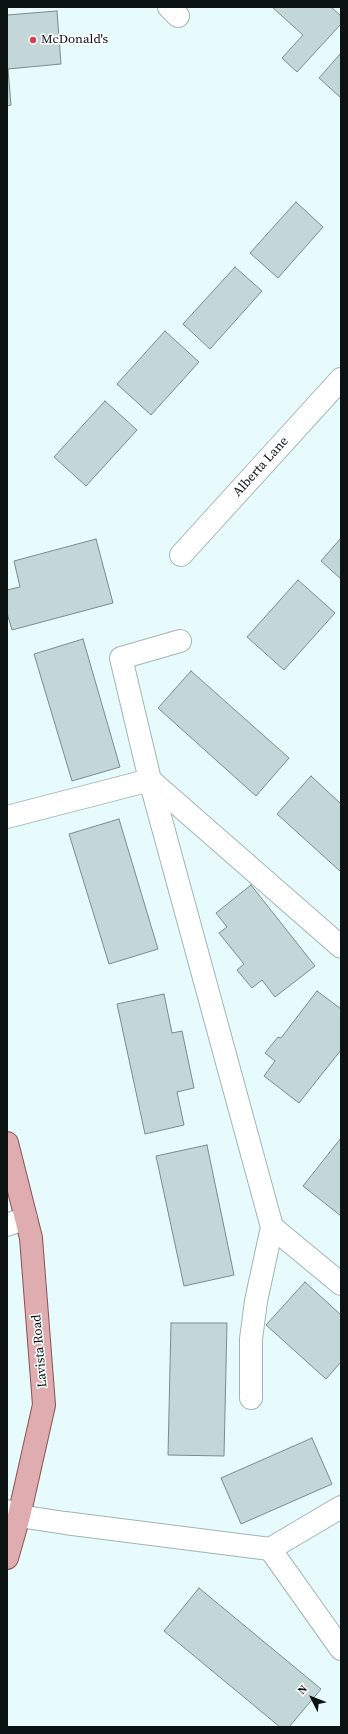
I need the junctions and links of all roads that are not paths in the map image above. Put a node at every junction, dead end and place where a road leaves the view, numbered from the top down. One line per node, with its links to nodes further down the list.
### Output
1 (341, 379): 2 (street, Alberta Lane)
2 (181, 555)
3 (180, 640): 4 (street)
4 (150, 780): 5 (street); 6 (street); 9 (street)
5 (7, 817)
6 (341, 947)
7 (7, 1143): 8 (main road, Lavista Road)
8 (16, 1222): 13 (main road, Lavista Road)
9 (272, 1228): 10 (street); 11 (street)
10 (341, 1284)
11 (251, 1398)
12 (341, 1507): 14 (street)
13 (13, 1514): 14 (street); 15 (main road, Lavista Road)
14 (270, 1549): 16 (street)
15 (7, 1558)
16 (341, 1650)

